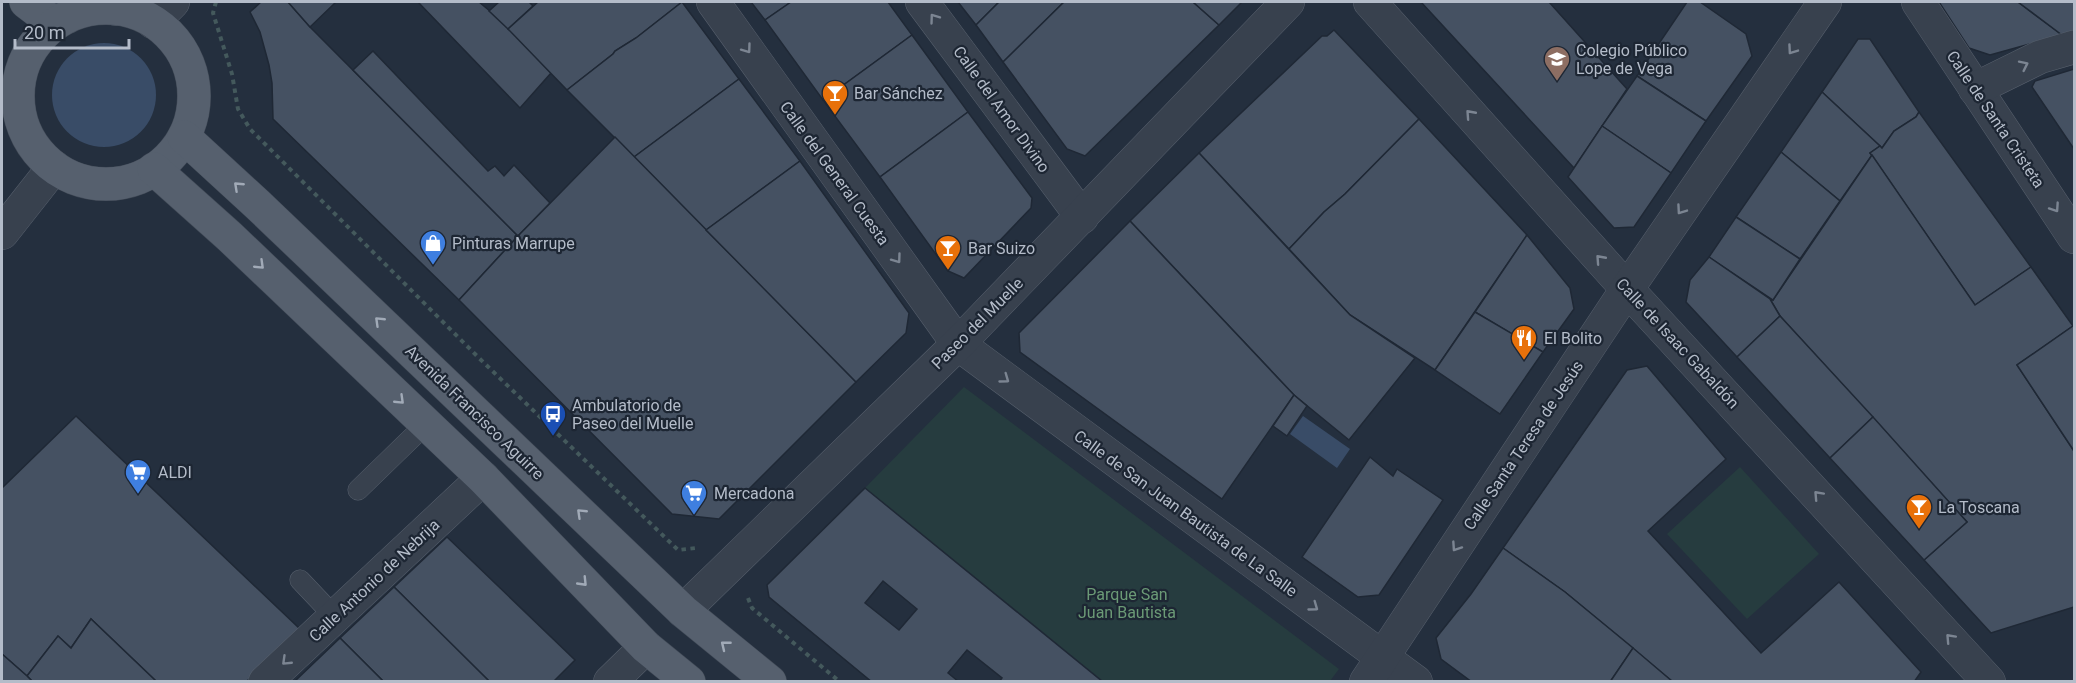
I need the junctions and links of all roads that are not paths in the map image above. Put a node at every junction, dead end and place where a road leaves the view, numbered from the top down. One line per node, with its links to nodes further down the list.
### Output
1 (26, 2): 10 (main road)
2 (713, 2): 21 (street, Calle del General Cuesta, one-way to 21)
3 (922, 2): 17 (street, Calle del Amor Divino, one-way to 3)
4 (1288, 2): 17 (street, Paseo del Muelle)
5 (1370, 2): 20 (street, Calle de Isaac Gabaldón, one-way to 5)
6 (1825, 2): 20 (street, Calle Santa Teresa de Jesús, one-way to 20)
7 (1918, 2): 13 (street, Calle de Santa Cristeta)
8 (118, 5): 9 (main road); 10 (main road)
9 (163, 12): 14 (main road)
10 (64, 14): 12 (main road)
11 (2074, 46): 13 (street, one-way to 11)
12 (11, 61): 15 (main road)
13 (1975, 89): 19 (street, Calle de Santa Cristeta, one-way to 19)
14 (183, 137): 16 (main road); 26 (main road, Avenida Francisco Aguirre, one-way to 14)
15 (54, 168): 16 (main road); 18 (street)
16 (154, 170): 22 (main road, one-way to 22)
17 (1082, 217): 21 (street, Paseo del Muelle)
18 (2, 233)
19 (2074, 237)
20 (1627, 288): 29 (street, Calle Santa Teresa de Jesús, one-way to 29); 35 (street, Calle de Isaac Gabaldón, one-way to 20)
21 (958, 344): 26 (street, Paseo del Muelle); 29 (street, Calle de San Juan Bautista de La Salle, one-way to 29)
22 (425, 424): 23 (main road); 24 (lane)
23 (483, 478): 27 (street, Calle Antonio de Nebrija); 28 (main road, one-way to 28)
24 (358, 490)
25 (300, 580): 27 (lane)
26 (683, 611): 33 (main road, Avenida Francisco Aguirre, one-way to 26)
27 (334, 616): 30 (street, Calle Antonio de Nebrija, one-way to 30)
28 (646, 647): 31 (street); 32 (main road)
29 (1374, 670): 34 (street, Calle de San Juan Bautista de La Salle)
30 (265, 681)
31 (610, 681)
32 (689, 681)
33 (770, 681)
34 (1416, 681)
35 (1989, 681)

